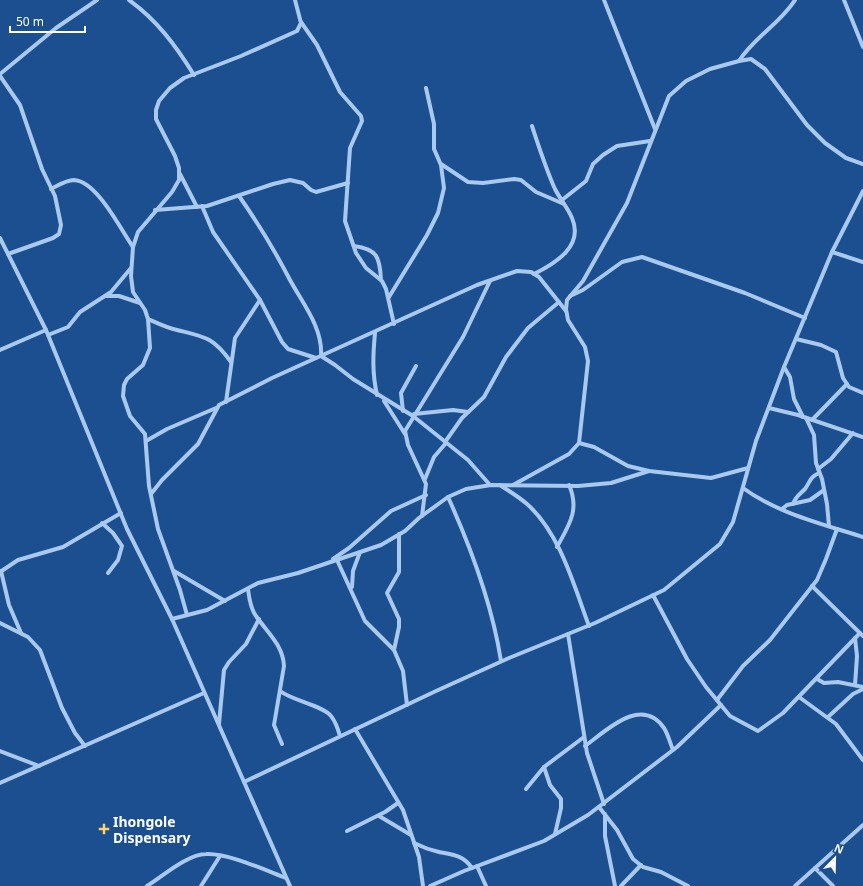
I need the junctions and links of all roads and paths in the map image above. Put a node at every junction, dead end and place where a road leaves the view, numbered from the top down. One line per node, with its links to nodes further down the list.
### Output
1 (97, 0): 10 (street)
2 (129, 0): 11 (street)
3 (295, 0): 7 (street)
4 (604, 0): 14 (street)
5 (795, 0): 9 (street)
6 (844, 0): 8 (street)
7 (301, 22): 11 (street); 19 (street)
8 (863, 47)
9 (739, 61): 14 (street); 17 (street)
10 (0, 75): 20 (street)
11 (194, 75): 18 (street)
12 (426, 88): 16 (street)
13 (532, 126): 23 (street)
14 (655, 129): 15 (street)
15 (650, 141): 23 (street); 39 (street)
16 (440, 163): 24 (street); 40 (street)
17 (863, 164)
18 (179, 173): 25 (street); 26 (street)
19 (348, 183): 22 (street); 28 (street)
20 (51, 189): 30 (street); 32 (street)
21 (863, 191): 31 (street)
22 (239, 196): 25 (street); 53 (street)
23 (562, 200): 24 (street)
24 (564, 204): 35 (street)
25 (200, 207): 26 (street); 41 (street)
26 (155, 210): 30 (street)
27 (0, 238): 29 (street)
28 (354, 246): 36 (street); 36 (street)
29 (2, 247): 32 (street)
30 (132, 247): 34 (street)
31 (832, 252): 33 (street); 45 (street)
32 (8, 254): 48 (street)
33 (863, 262)
34 (131, 268): 38 (street); 43 (street)
35 (534, 274): 37 (street); 42 (street)
36 (381, 281): 40 (street)
37 (490, 281): 47 (street); 67 (street)
38 (106, 296): 43 (street); 50 (street)
39 (570, 296): 44 (street); 45 (street)
40 (389, 297): 47 (street)
41 (260, 300): 54 (street); 55 (street)
42 (559, 302): 44 (street); 66 (street)
43 (140, 303): 46 (street)
44 (566, 312): 75 (street)
45 (805, 318): 51 (street)
46 (148, 319): 55 (street); 73 (street)
47 (394, 324): 49 (street)
48 (46, 330): 50 (street); 52 (street)
49 (375, 333): 53 (street); 60 (street)
50 (48, 335): 91 (street)
51 (796, 339): 57 (street); 58 (street)
52 (0, 350)
53 (321, 356): 54 (street); 60 (street)
54 (316, 358): 62 (street)
55 (231, 363): 62 (street)
56 (416, 366): 65 (street)
57 (784, 367): 64 (street); 68 (street)
58 (847, 384): 59 (street); 69 (street)
59 (863, 393)
60 (377, 395): 61 (street)
61 (383, 399): 65 (street); 71 (street)
62 (226, 402): 63 (street)
63 (216, 408): 73 (street); 86 (street)
64 (769, 408): 68 (street); 76 (street)
65 (404, 411): 67 (street)
66 (468, 412): 67 (street); 74 (street)
67 (413, 415): 71 (street); 74 (street)
68 (804, 417): 69 (street); 78 (street)
69 (812, 420): 70 (street)
70 (852, 433): 72 (street); 78 (street)
71 (406, 434): 79 (street)
72 (863, 437)
73 (146, 441): 86 (street)
74 (446, 443): 79 (street); 80 (street)
75 (579, 443): 77 (street); 82 (street)
76 (748, 468): 77 (street); 84 (street)
77 (649, 471): 83 (street)
78 (818, 471): 85 (street); 89 (street)
79 (424, 479): 87 (street)
80 (490, 485): 81 (street); 88 (street)
81 (500, 485): 82 (street); 98 (street)
82 (513, 485): 83 (street)
83 (569, 486): 98 (street)
84 (743, 488): 90 (street); 108 (street)
85 (824, 490): 89 (street); 94 (street)
86 (151, 494): 102 (street)
87 (426, 495): 92 (street); 101 (street)
88 (448, 497): 92 (street); 120 (street)
89 (793, 504): 90 (street)
90 (782, 509): 94 (street)
91 (120, 513): 93 (street); 111 (street)
92 (422, 516): 96 (street)
93 (102, 523): 103 (street); 104 (street)
94 (829, 526): 95 (street)
95 (837, 529): 97 (street); 105 (street)
96 (399, 534): 99 (street); 119 (street)
97 (863, 537)
98 (557, 547): 114 (street)
99 (360, 552): 100 (street); 107 (street)
100 (337, 560): 101 (street); 107 (street)
101 (329, 562): 106 (street)
102 (173, 571): 109 (street); 110 (street)
103 (0, 572): 115 (street)
104 (108, 573)
105 (812, 586): 117 (street); 127 (street)
106 (248, 589): 109 (street); 112 (street)
107 (352, 589): 119 (street)
108 (653, 595): 114 (street); 127 (street)
109 (225, 601): 110 (street)
110 (187, 615): 111 (street)
111 (172, 619): 125 (street)
112 (259, 619): 124 (street); 131 (street)
113 (0, 623): 115 (street)
114 (589, 626): 116 (street)
115 (21, 634): 136 (street)
116 (568, 634): 120 (street); 134 (street)
117 (861, 634): 118 (street)
118 (855, 638): 121 (street); 122 (street)
119 (394, 650): 128 (street)
120 (501, 661): 128 (street)
121 (817, 679): 122 (street); 126 (street)
122 (855, 685): 123 (street)
123 (863, 688): 130 (street)
124 (280, 691): 133 (street); 135 (street)
125 (204, 693): 131 (street); 136 (street)
126 (799, 698): 129 (street); 130 (street)
127 (717, 700): 129 (street)
128 (407, 705): 132 (street)
129 (721, 705): 138 (street)
130 (828, 717): 140 (street)
131 (218, 724): 143 (street)
132 (355, 729): 133 (street); 146 (street)
133 (340, 736): 143 (street)
134 (584, 737): 137 (street); 142 (street)
135 (282, 744)
136 (85, 746): 141 (street)
137 (585, 746): 138 (street); 147 (street)
138 (673, 750): 147 (street)
139 (0, 751): 141 (street)
140 (863, 760)
141 (40, 766): 144 (street)
142 (544, 767): 145 (street); 153 (street)
143 (244, 782): 161 (street)
144 (0, 783)
145 (526, 789)
146 (398, 803): 150 (street); 154 (street)
147 (604, 804): 148 (street)
148 (599, 807): 149 (street); 153 (street)
149 (606, 814): 157 (street); 168 (street)
150 (379, 816): 152 (street); 154 (street)
151 (863, 825): 160 (street)
152 (347, 831)
153 (555, 834): 158 (street)
154 (411, 835): 155 (street)
155 (414, 843): 159 (street); 165 (street)
156 (220, 856): 161 (street); 162 (street); 163 (street)
157 (641, 865): 169 (street); 170 (street)
158 (477, 866): 159 (street); 167 (street)
159 (472, 868): 166 (street)
160 (815, 868): 171 (street); 172 (street)
161 (286, 878): 164 (street)
162 (147, 886)
163 (201, 886)
164 (290, 886)
165 (424, 886)
166 (430, 886)
167 (486, 886)
168 (615, 886)
169 (621, 886)
170 (688, 886)
171 (795, 886)
172 (833, 886)

